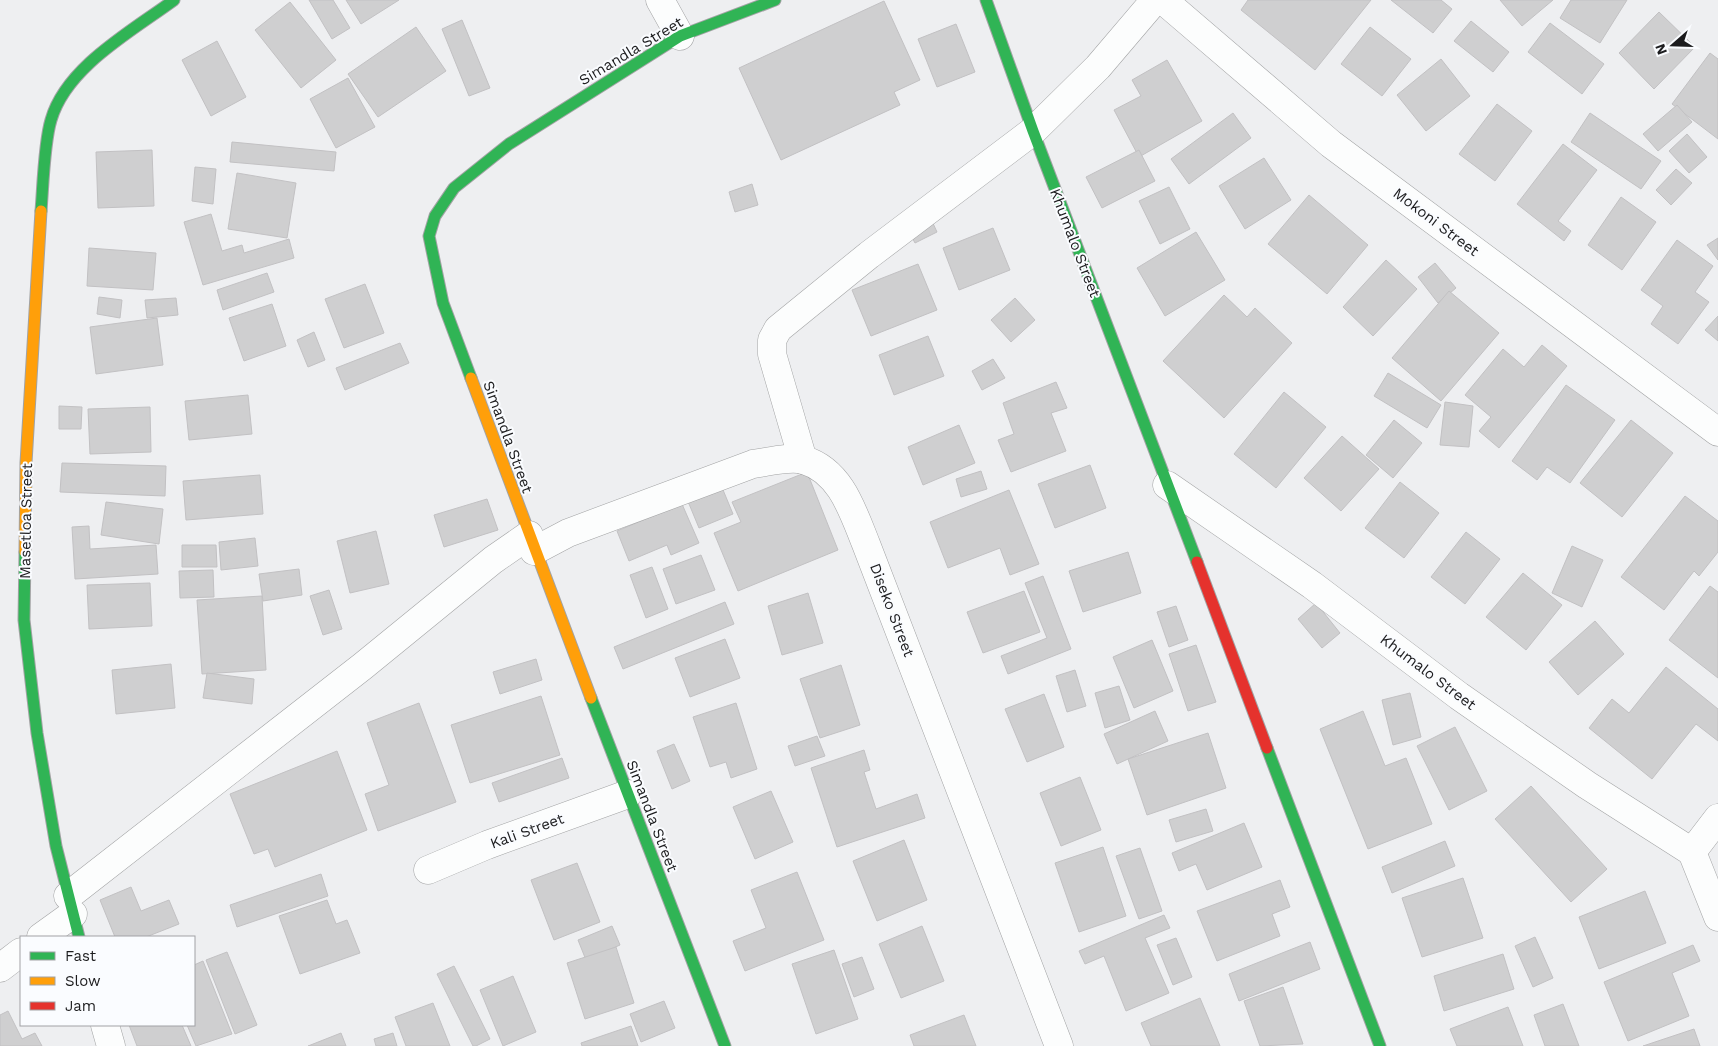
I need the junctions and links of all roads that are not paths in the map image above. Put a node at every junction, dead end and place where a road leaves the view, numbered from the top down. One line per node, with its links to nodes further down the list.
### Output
1 (174, 0): 17 (street, Masetloa Street)
2 (660, 0): 7 (street)
3 (775, 0): 7 (street, Simandla Street)
4 (986, 0): 8 (street, Khumalo Street)
5 (1155, 0): 8 (street)
6 (1163, 0): 9 (street, Mokoni Street)
7 (680, 36): 12 (street, Simandla Street)
8 (1033, 132): 10 (street); 11 (street, Khumalo Street)
9 (1718, 432)
10 (803, 460): 12 (street, Diseko Street); 25 (street, Diseko Street)
11 (1167, 485): 15 (street, Khumalo Street); 26 (street, Khumalo Street)
12 (531, 543): 13 (street, Simandla Street); 17 (street, Diseko Street)
13 (628, 794): 16 (street, Kali Street); 24 (street, Simandla Street)
14 (1718, 818): 15 (street)
15 (1692, 852): 18 (street)
16 (428, 870)
17 (73, 916): 19 (street, Diseko Street)
18 (1718, 917)
19 (43, 936)
20 (20, 953): 21 (street)
21 (0, 968)
22 (105, 1026): 23 (street)
23 (111, 1046)
24 (725, 1046)
25 (1059, 1046)
26 (1380, 1046)

